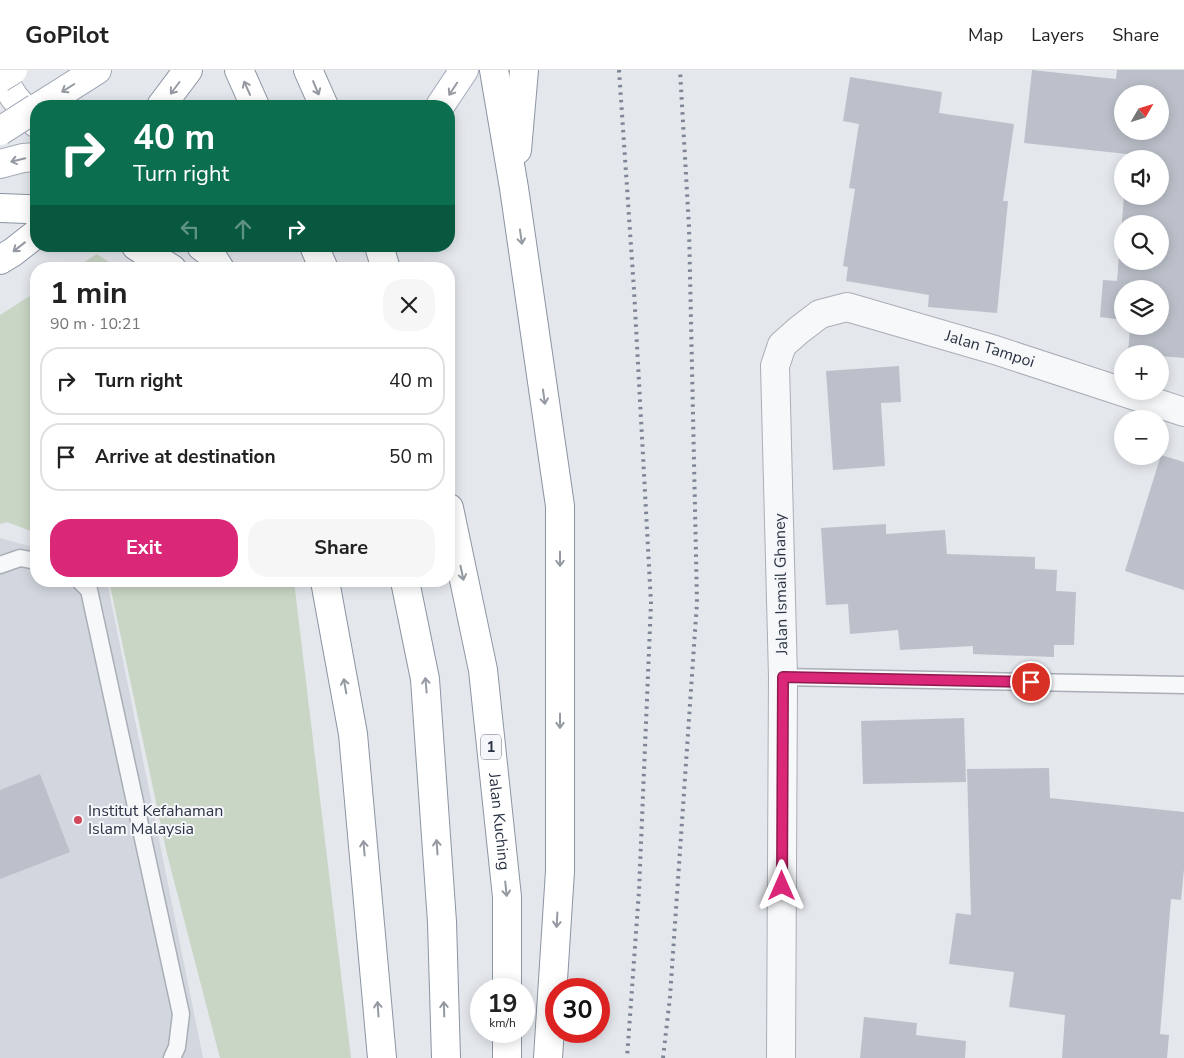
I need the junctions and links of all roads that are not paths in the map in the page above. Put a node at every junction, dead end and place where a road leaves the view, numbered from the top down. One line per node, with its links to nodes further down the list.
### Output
1 (13, 70): 9 (main road, bridge)
2 (97, 70): 10 (main road, one-way to 10)
3 (188, 70): 11 (main road, one-way to 11)
4 (239, 70): 12 (main road, one-way to 4)
5 (308, 70): 13 (main road, one-way to 13)
6 (464, 70): 14 (main road, one-way to 14)
7 (494, 70): 20 (main road)
8 (524, 70): 20 (main road)
9 (0, 76): 16 (main road)
10 (50, 100)
11 (166, 100)
12 (252, 100)
13 (321, 100)
14 (445, 100)
15 (30, 112): 17 (main road, bridge)
16 (30, 116)
17 (0, 131)
18 (30, 158): 19 (main road, one-way to 19)
19 (0, 164)
20 (514, 188): 43 (main road, one-way to 43)
21 (0, 208): 22 (main road)
22 (30, 210)
23 (30, 239): 25 (main road, one-way to 25)
24 (145, 252): 26 (main road)
25 (0, 260)
26 (161, 262)
27 (799, 330): 28 (street, Jalan Tampoi); 35 (street, Jalan Ismail Ghaney)
28 (1184, 412)
29 (455, 537): 37 (main road, Jalan Kuching / 1, one-way to 37)
30 (30, 559): 31 (lane)
31 (0, 565)
32 (87, 587): 39 (lane)
33 (326, 587): 40 (main road, one-way to 33)
34 (406, 587): 41 (main road, one-way to 34)
35 (783, 677): 36 (lane); 44 (street, Jalan Ismail Ghaney)
36 (1184, 685)
37 (507, 978)
38 (507, 1043): 42 (main road)
39 (172, 1058)
40 (382, 1058)
41 (446, 1058)
42 (507, 1058)
43 (548, 1058)
44 (781, 1058)

